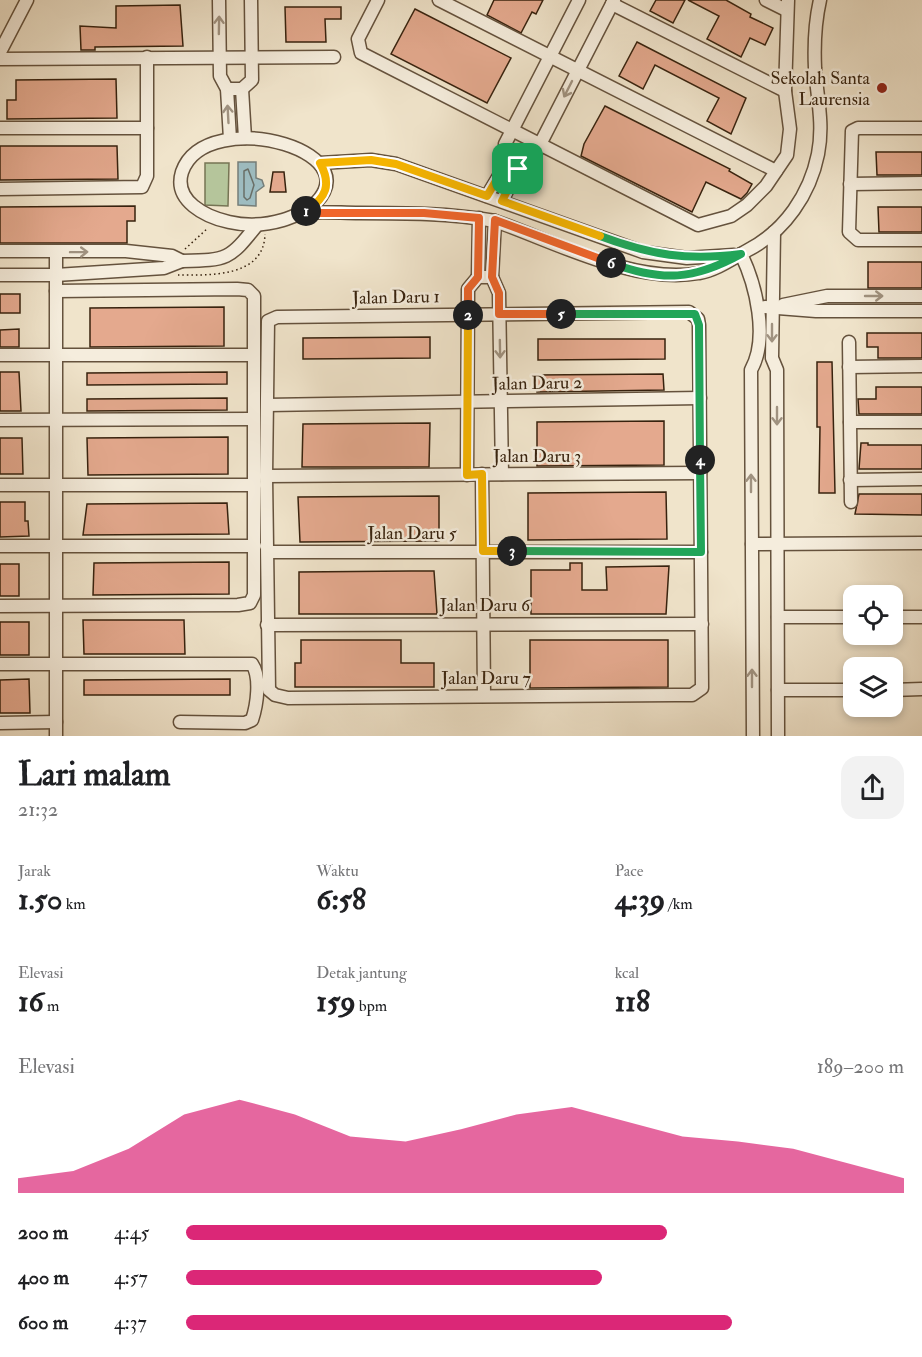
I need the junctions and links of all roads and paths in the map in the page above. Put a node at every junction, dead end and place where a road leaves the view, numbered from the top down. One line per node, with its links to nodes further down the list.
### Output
1 (27, 0): 11 (street)
2 (219, 0): 14 (street, one-way to 2)
3 (251, 0): 15 (street)
4 (378, 0): 25 (street)
5 (439, 0): 12 (street)
6 (579, 0): 12 (street)
7 (766, 0): 10 (street)
8 (820, 0): 42 (street)
9 (613, 2): 18 (street); 21 (street)
10 (787, 5): 21 (street)
11 (0, 52)
12 (550, 56): 18 (street); 25 (street)
13 (147, 57): 14 (street); 17 (street); 23 (street)
14 (219, 57): 15 (street); 19 (street)
15 (252, 57): 16 (street); 20 (street)
16 (334, 57)
17 (0, 59)
18 (578, 70): 28 (street, one-way to 28); 31 (street)
19 (227, 89): 20 (street); 27 (street, one-way to 19)
20 (242, 89): 26 (street)
21 (785, 91): 31 (street)
22 (0, 128): 23 (street)
23 (147, 128): 34 (street)
24 (922, 128): 33 (street)
25 (511, 130): 28 (street); 30 (street)
26 (245, 138): 27 (street); 29 (street)
27 (230, 139): 38 (street)
28 (540, 144): 30 (street); 31 (street)
29 (320, 163): 35 (street); 37 (street)
30 (512, 166): 35 (street); 36 (street)
31 (776, 171)
32 (922, 183): 33 (street)
33 (850, 184): 43 (street)
34 (0, 189)
35 (487, 196): 36 (street)
36 (502, 201): 47 (street)
37 (303, 213): 39 (street); 41 (street)
38 (216, 218): 41 (street); 48 (path)
39 (479, 218): 40 (street); 52 (street)
40 (495, 220): 47 (street); 53 (street)
41 (257, 225): 48 (street)
42 (774, 232): 47 (street); 56 (street)
43 (922, 240)
44 (0, 251): 45 (street)
45 (56, 253): 46 (street, one-way to 46); 51 (street)
46 (141, 253): 48 (street); 49 (street)
47 (741, 254): 57 (street)
48 (182, 261): 49 (street)
49 (139, 269): 51 (street)
50 (0, 275): 51 (street)
51 (56, 275): 54 (street)
52 (478, 277): 53 (street); 60 (street)
53 (492, 277): 59 (street)
54 (56, 291): 63 (street); 64 (street)
55 (922, 296): 56 (street, one-way to 55)
56 (772, 307): 57 (street); 58 (street); 66 (street, one-way to 66)
57 (758, 308): 65 (street)
58 (922, 311)
59 (499, 314): 60 (street, Jalan Daru 1); 69 (street, Jalan Daru 1); 70 (street, one-way to 70)
60 (468, 315): 71 (street); 72 (street, Jalan Daru 1)
61 (849, 342): 68 (street)
62 (0, 355): 63 (street)
63 (56, 355): 64 (street); 73 (street)
64 (253, 355): 74 (street)
65 (758, 358): 66 (street); 90 (street, one-way to 65)
66 (772, 358): 91 (street, one-way to 91)
67 (922, 366): 68 (street)
68 (849, 367): 76 (street)
69 (700, 398): 70 (street, Jalan Daru 2); 78 (street)
70 (501, 401): 71 (street, Jalan Daru 2); 80 (street)
71 (468, 402): 72 (street, Jalan Daru 2); 81 (street)
72 (267, 405): 82 (street)
73 (56, 419): 74 (street); 75 (street); 86 (street)
74 (253, 419): 87 (street)
75 (0, 420)
76 (850, 422): 77 (street); 84 (street)
77 (922, 422)
78 (700, 473): 80 (street, Jalan Daru 3); 97 (street)
79 (482, 474): 80 (street, Jalan Daru 3); 81 (street, Jalan Daru 3); 95 (street)
80 (502, 474)
81 (467, 475): 82 (street, Jalan Daru 3)
82 (266, 476): 96 (street)
83 (922, 479): 84 (street)
84 (850, 480): 88 (street)
85 (0, 485): 86 (street)
86 (56, 485): 87 (street); 93 (street)
87 (255, 485): 94 (street)
88 (851, 502)
89 (922, 543): 91 (street)
90 (752, 544): 91 (street); 118 (street, one-way to 90)
91 (778, 544): 100 (street)
92 (0, 546): 93 (street)
93 (56, 546): 94 (street); 99 (street)
94 (255, 546): 99 (street)
95 (483, 551): 96 (street, Jalan Daru 5); 97 (street, Jalan Daru 5); 104 (street)
96 (268, 552): 106 (street)
97 (701, 552): 105 (street)
98 (0, 606): 99 (street)
99 (56, 606): 108 (street)
100 (778, 617): 101 (street); 110 (street)
101 (843, 617)
102 (903, 617): 103 (street)
103 (922, 617)
104 (483, 624): 105 (street, Jalan Daru 6); 106 (street, Jalan Daru 6); 113 (street)
105 (702, 624): 113 (street, Jalan Daru 7)
106 (267, 625): 113 (street, Jalan Daru 7)
107 (0, 664): 108 (street)
108 (56, 665): 114 (street); 115 (street)
109 (922, 689): 112 (street)
110 (778, 690): 111 (street); 119 (street)
111 (843, 690)
112 (903, 690)
113 (484, 696)
114 (56, 722): 116 (street); 117 (street)
115 (180, 722)
116 (0, 723)
117 (56, 736)
118 (753, 736)
119 (778, 736)

